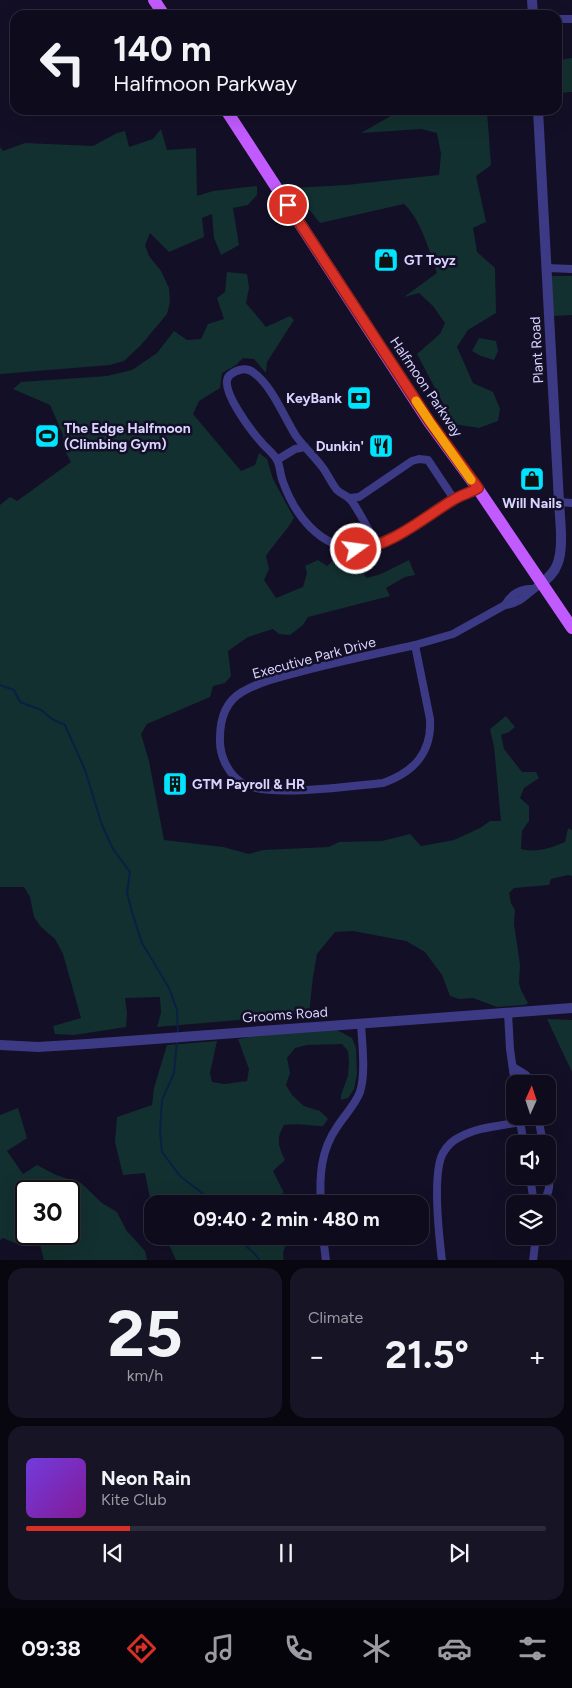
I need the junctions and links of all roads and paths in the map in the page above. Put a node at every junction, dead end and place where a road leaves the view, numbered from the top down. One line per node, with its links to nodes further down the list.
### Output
1 (229, 115): 7 (main road, Halfmoon Parkway)
2 (538, 115): 3 (street, Plant Road)
3 (547, 268): 4 (street); 10 (street, Plant Road)
4 (572, 269)
5 (305, 447): 6 (street); 6 (street); 8 (street)
6 (278, 460): 12 (street)
7 (478, 488): 9 (street); 13 (main road, Halfmoon Parkway)
8 (349, 498): 9 (street); 12 (street)
9 (454, 499): 12 (street)
10 (560, 502): 11 (street); 13 (street, Plant Road)
11 (572, 503)
12 (376, 544)
13 (537, 586): 14 (main road, Halfmoon Parkway); 15 (street, Executive Park Drive)
14 (572, 628)
15 (415, 645): 15 (street, Executive Park Drive)
16 (572, 1008): 17 (street, Grooms Road)
17 (508, 1013): 18 (street, Grooms Road); 20 (street)
18 (361, 1023): 19 (street, Grooms Road); 24 (street)
19 (0, 1045)
20 (513, 1067): 21 (street); 22 (street)
21 (514, 1075)
22 (526, 1075)
23 (506, 1123): 28 (street)
24 (320, 1195)
25 (324, 1245): 27 (street)
26 (535, 1245): 29 (street)
27 (326, 1260)
28 (442, 1260)
29 (533, 1260)

